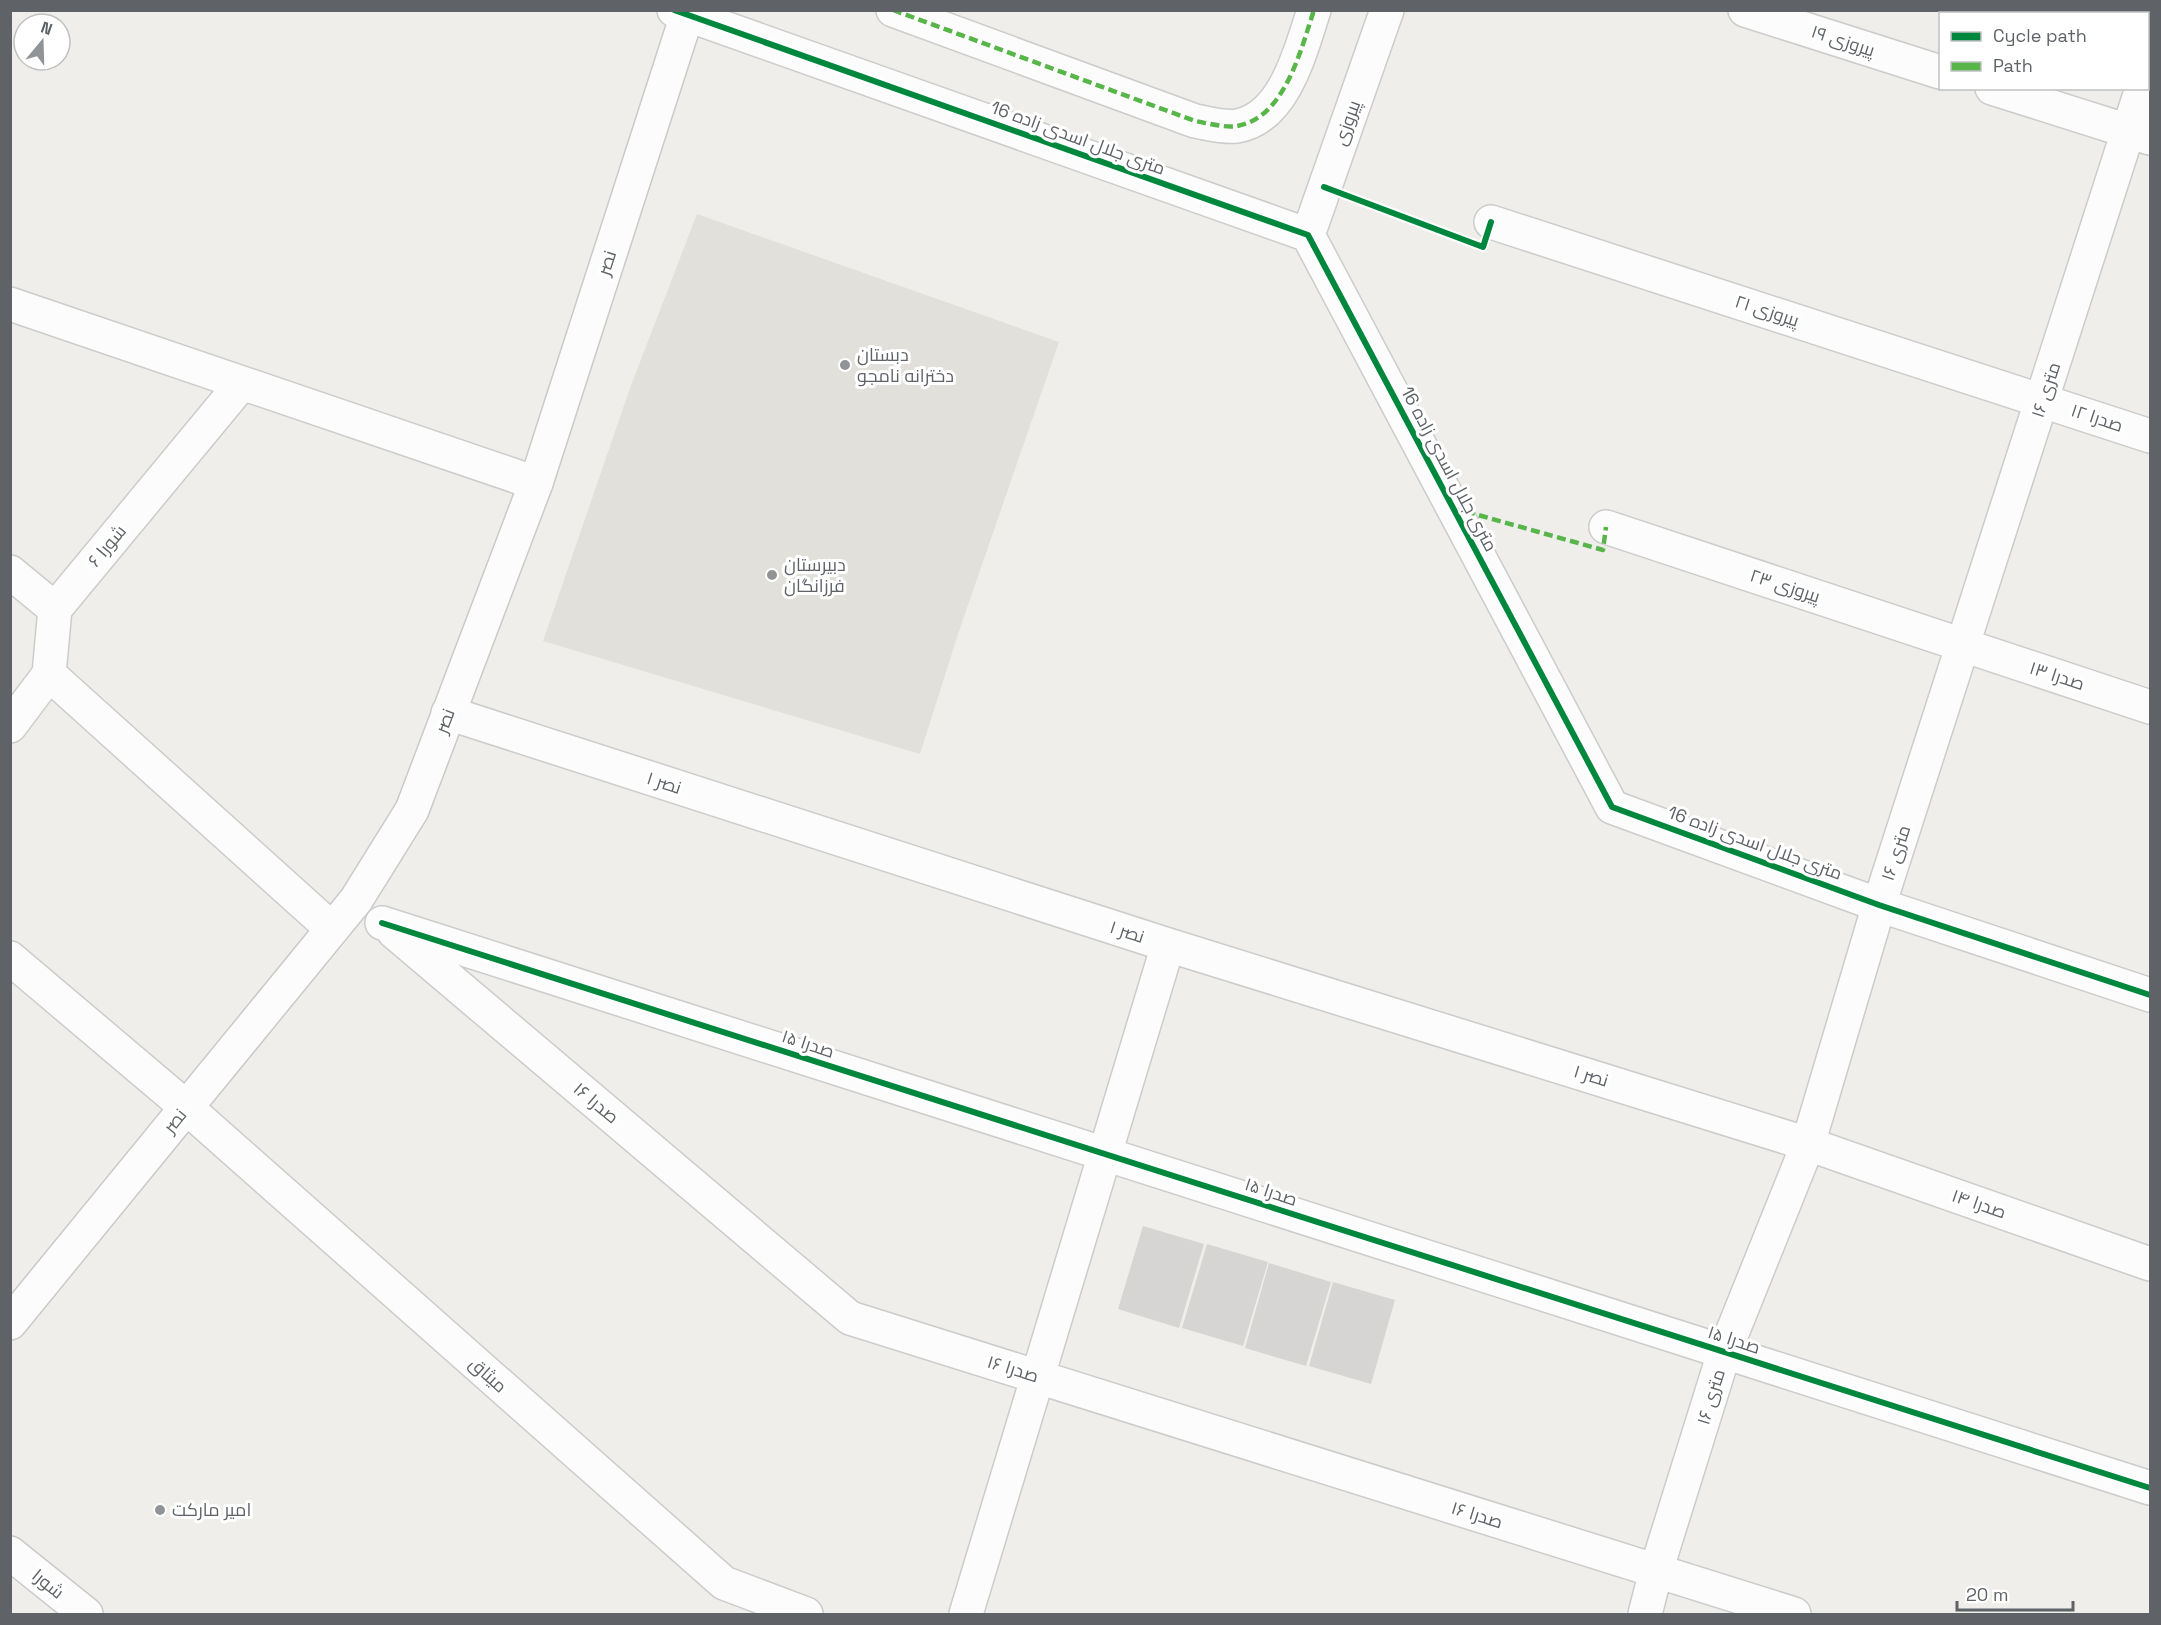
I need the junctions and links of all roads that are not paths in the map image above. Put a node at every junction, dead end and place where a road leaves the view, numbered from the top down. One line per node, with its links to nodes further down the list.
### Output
1 (892, 10): 2 (street)
2 (1314, 10)
3 (1387, 10): 11 (street, پیروزی)
4 (1746, 10): 6 (street, پیروزی ۱۹)
5 (680, 13): 11 (street, 16 متری جلال اسدی زاده); 16 (street, نصر)
6 (1939, 71)
7 (1998, 90): 9 (street)
8 (2142, 90): 9 (street, ۱۶ متری)
9 (2139, 135): 14 (street, ۱۶ متری)
10 (1491, 222): 14 (street, پیروزی ۲۱)
11 (1308, 235): 26 (street, 16 متری جلال اسدی زاده)
12 (10, 304): 13 (street)
13 (242, 383): 16 (street); 19 (street, شورا ۶)
14 (2043, 400): 15 (street, صدرا ۱۲); 20 (street, ۱۶ متری)
15 (2151, 436)
16 (536, 483): 23 (street, نصر)
17 (1606, 527): 20 (street, پیروزی ۲۳)
18 (10, 573): 19 (street)
19 (55, 609): 21 (street)
20 (1964, 644): 22 (street, صدرا ۱۳); 26 (street, ۱۶ متری)
21 (49, 674): 24 (street); 28 (street)
22 (2151, 707)
23 (448, 713): 25 (street, نصر); 29 (street, نصر ۱)
24 (10, 726)
25 (356, 900): 27 (street, صدرا ۱۶); 28 (street, نصر)
26 (1879, 904): 31 (street, 16 متری جلال اسدی زاده); 33 (street, ۱۶ متری)
27 (382, 923): 34 (street, صدرا ۱۵); 38 (street, صدرا ۱۶)
28 (332, 929): 32 (street, نصر)
29 (1168, 945): 33 (street, نصر ۱); 34 (street)
30 (10, 958): 32 (street, میثاق)
31 (2151, 995)
32 (186, 1107): 36 (street, نصر); 43 (street, میثاق)
33 (1808, 1144): 35 (street, صدرا ۱۴); 37 (street, ۱۶ متری)
34 (1104, 1154): 37 (street, صدرا ۱۵); 38 (street)
35 (2151, 1264)
36 (10, 1323)
37 (1724, 1353): 39 (street, صدرا ۱۵); 41 (street, ۱۶ متری)
38 (1037, 1377): 41 (street, صدرا ۱۶); 44 (street)
39 (2151, 1488)
40 (10, 1553): 42 (street, شورا)
41 (1656, 1571): 45 (street, ۱۶ متری); 46 (street, صدرا ۱۶)
42 (86, 1614)
43 (807, 1614)
44 (966, 1614)
45 (1645, 1614)
46 (1794, 1614)

